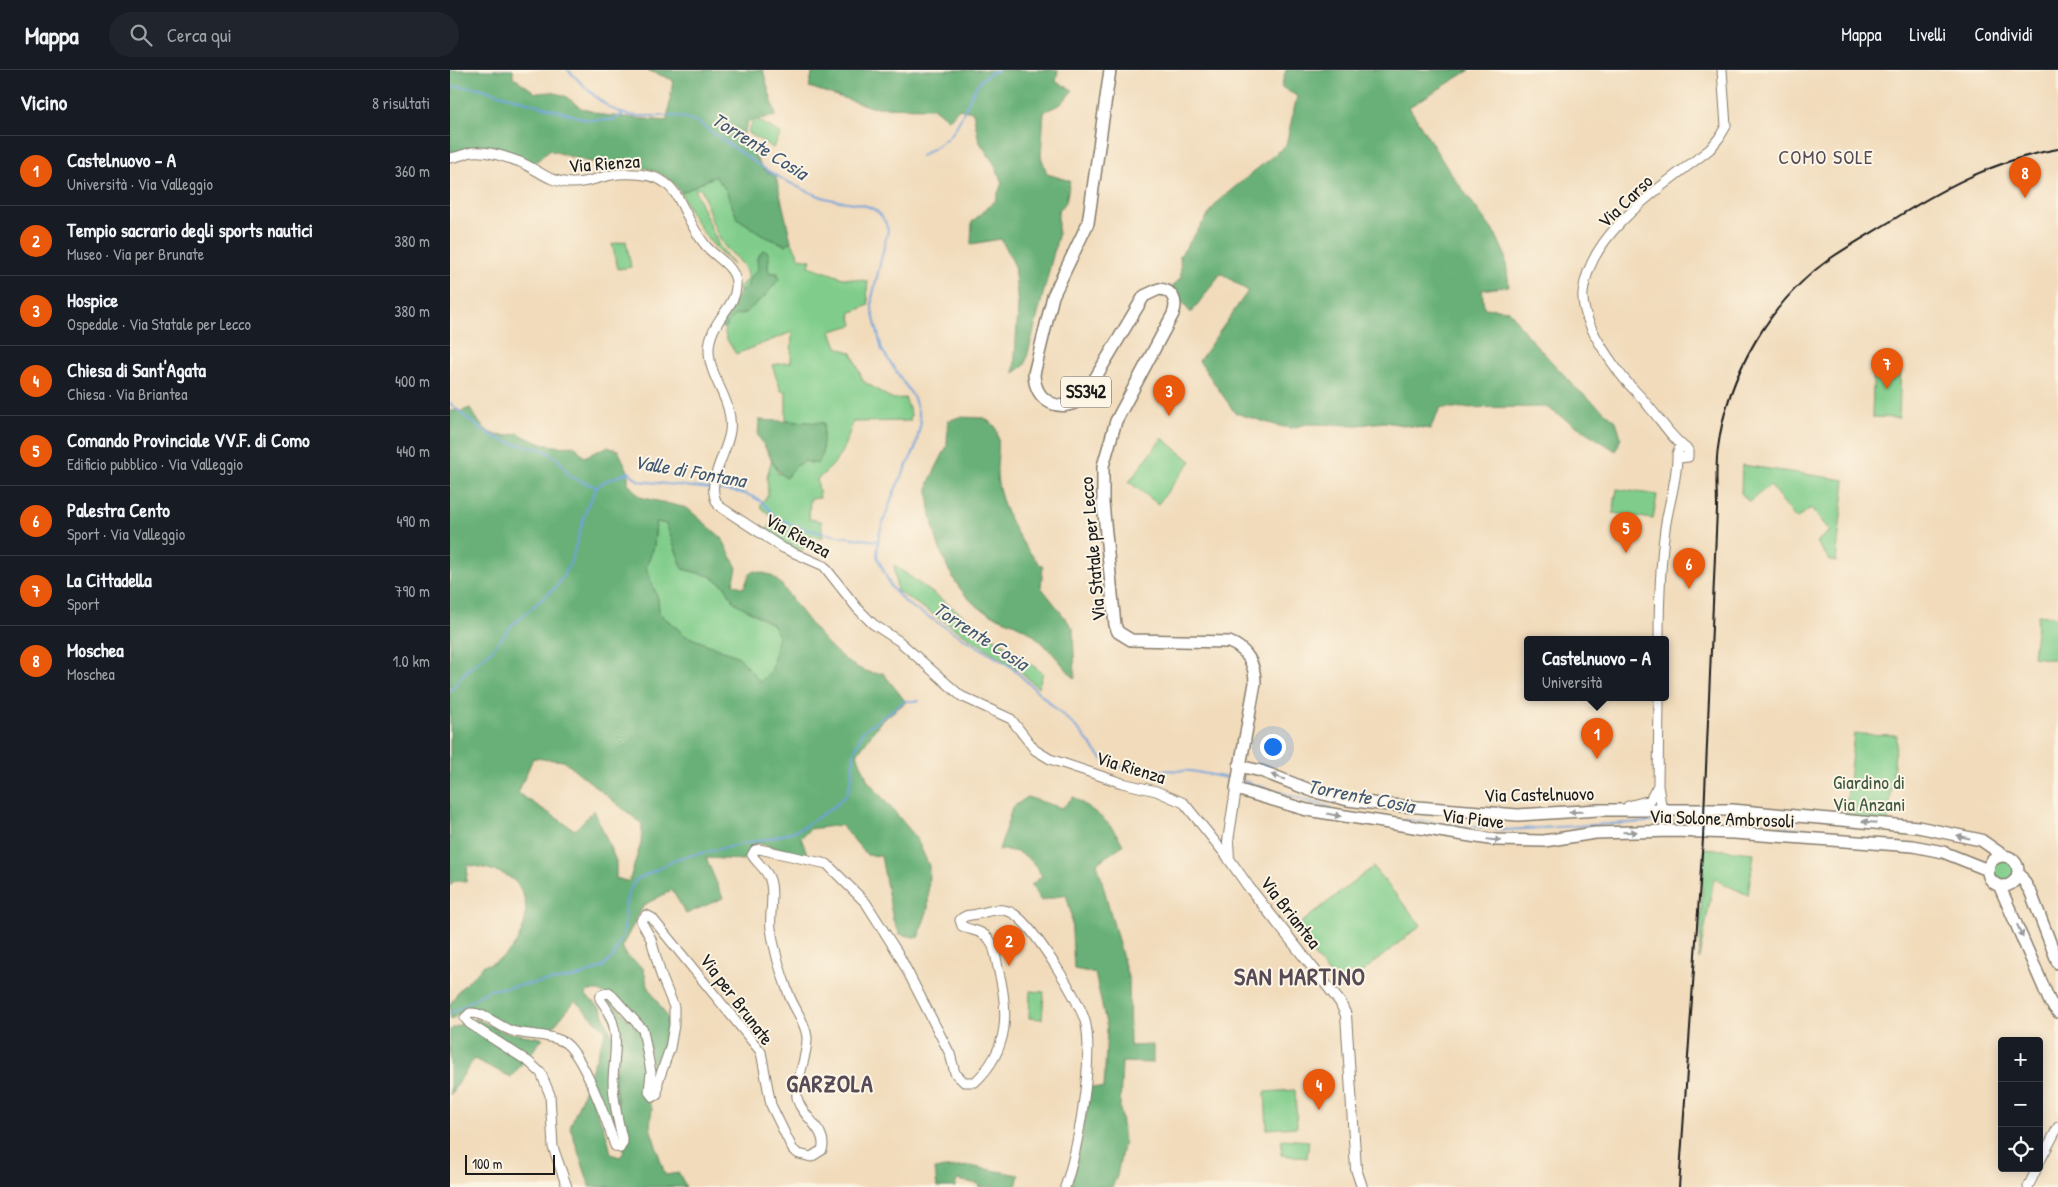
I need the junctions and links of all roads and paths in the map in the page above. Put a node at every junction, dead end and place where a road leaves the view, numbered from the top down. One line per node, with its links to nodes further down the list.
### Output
1 (1110, 70): 6 (main road, Via Statale per Lecco / SS342)
2 (1722, 70): 4 (street, Via Carso)
3 (450, 158): 13 (street, Via Rienza)
4 (1659, 636)
5 (1659, 701): 7 (street)
6 (1238, 778): 9 (main road, Via Castelnuovo, one-way to 6); 11 (main road, Via Piave, one-way to 11); 13 (main road)
7 (1658, 785): 8 (street); 9 (street)
8 (1666, 809): 9 (main road, Via Castelnuovo); 10 (main road, Via Castelnuovo)
9 (1598, 810)
10 (1815, 818): 12 (main road, Via Solone Ambrosoli, one-way to 10)
11 (1530, 841): 14 (main road, Via Solone Ambrosoli, one-way to 14)
12 (2004, 856): 14 (main road); 15 (main road)
13 (1229, 859): 24 (main road, Via Briantea)
14 (1988, 870): 16 (main road)
15 (2019, 873): 16 (main road); 17 (main road)
16 (2000, 886): 18 (main road, one-way to 18)
17 (2058, 963)
18 (2058, 1012)
19 (2058, 1126): 20 (street)
20 (2043, 1155)
21 (2035, 1172): 25 (street)
22 (567, 1187): 23 (street, Via per Brunate)
23 (1065, 1187)
24 (1362, 1187)
25 (2028, 1187)

